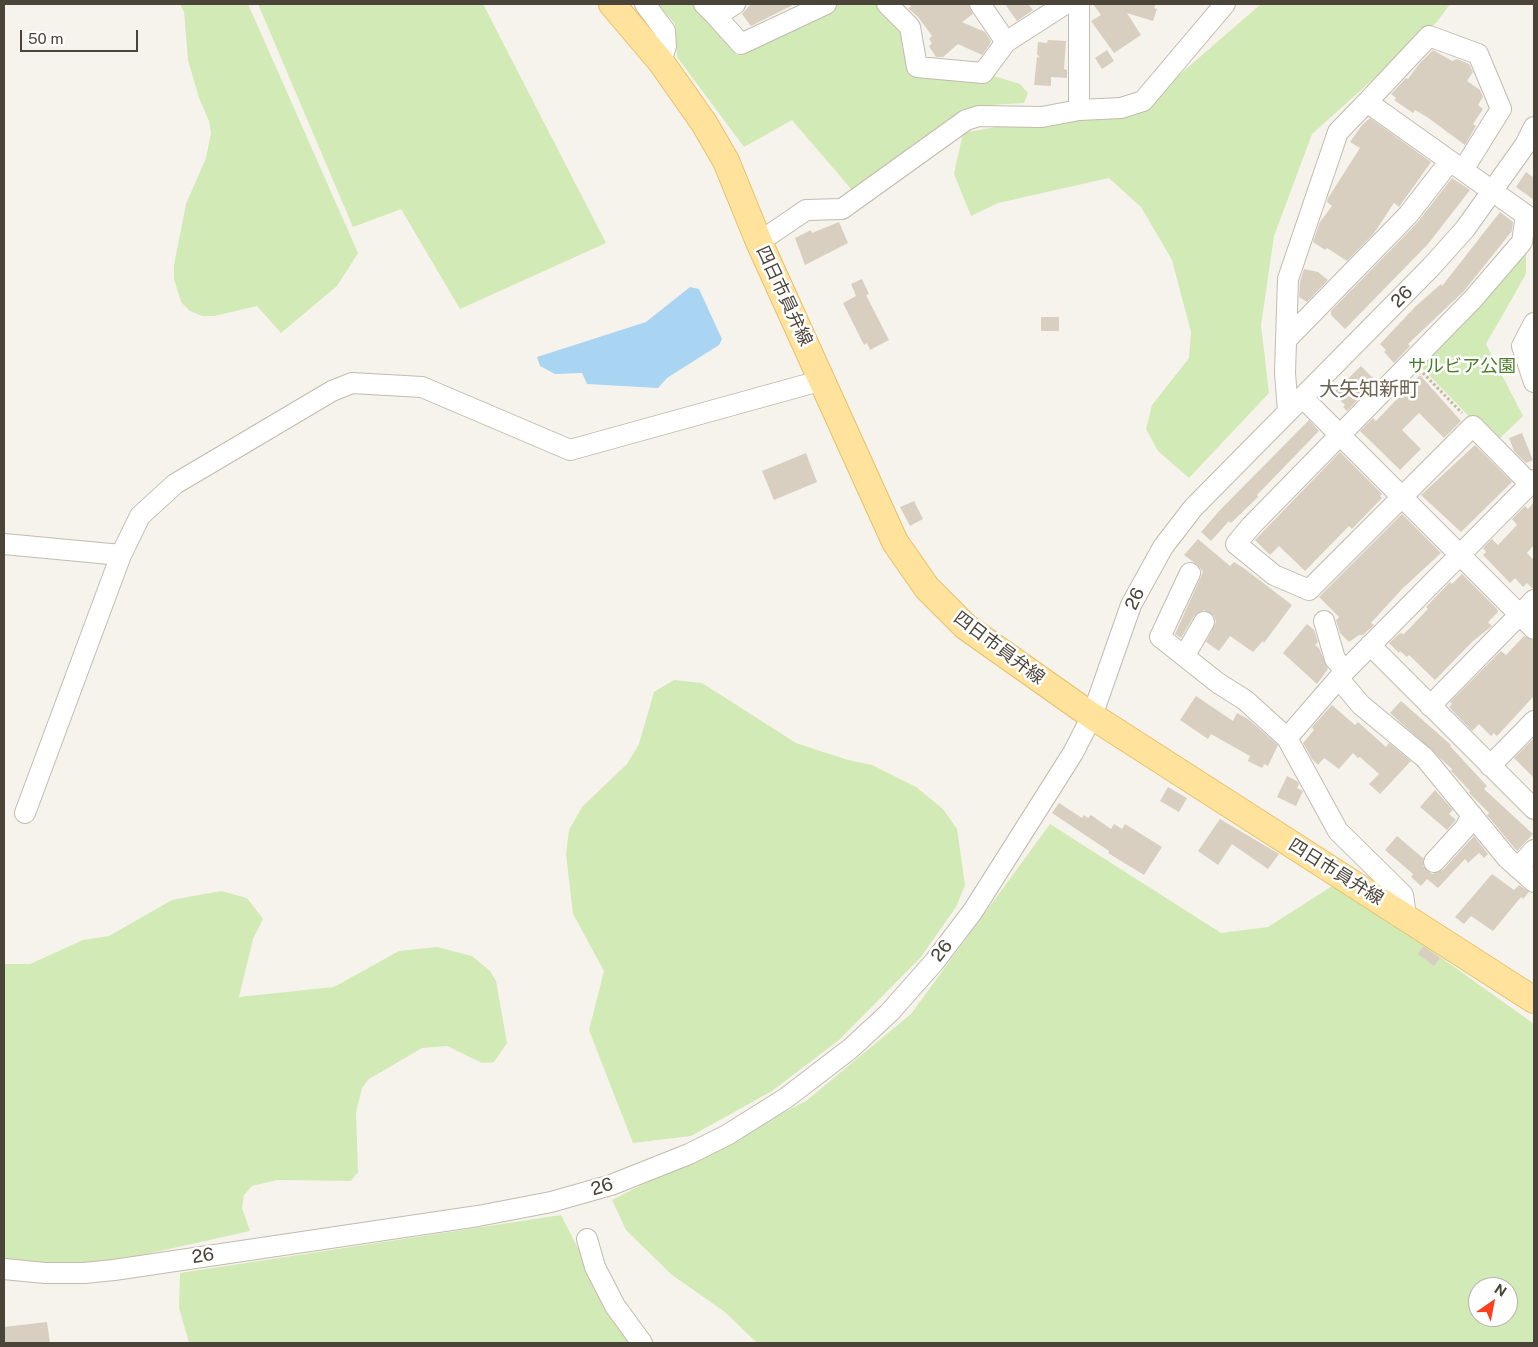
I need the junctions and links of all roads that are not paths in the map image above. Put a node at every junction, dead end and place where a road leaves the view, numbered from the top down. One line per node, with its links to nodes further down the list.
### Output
1 (612, 4): 12 (main road, 四日市員弁線)
2 (645, 4): 12 (street)
3 (736, 4): 10 (street)
4 (826, 4): 10 (street)
5 (887, 4): 11 (street)
6 (980, 4): 11 (street)
7 (1065, 4): 11 (street)
8 (1079, 4): 14 (street)
9 (1225, 4): 14 (street)
10 (710, 10)
11 (1006, 42)
12 (661, 62): 18 (main road, 四日市員弁線)
13 (1367, 102): 16 (street); 16 (street); 20 (street)
14 (1079, 110): 18 (street)
15 (1534, 127): 17 (street, 26)
16 (1456, 166): 17 (street); 20 (street)
17 (1492, 192): 23 (street, 26); 25 (street)
18 (759, 242): 21 (main road, 四日市員弁線)
19 (1534, 323): 22 (street)
20 (1287, 340): 24 (street)
21 (823, 380): 29 (street); 40 (main road, 四日市員弁線)
22 (1534, 380)
23 (1302, 397): 24 (street, 26); 25 (street)
24 (1288, 411): 40 (street, 26)
25 (1340, 434): 27 (street); 27 (street)
26 (1532, 482): 27 (street); 30 (street)
27 (1402, 497): 30 (street)
28 (4, 544): 29 (street)
29 (121, 555): 45 (street)
30 (1459, 555): 35 (street); 36 (street)
31 (1190, 573): 37 (street)
32 (1534, 600): 35 (street)
33 (1324, 621): 38 (street)
34 (1204, 622): 37 (street)
35 (1527, 622): 39 (street)
36 (1370, 645): 38 (street); 39 (street)
37 (1185, 655): 42 (street)
38 (1342, 675): 42 (street); 46 (street)
39 (1430, 706): 43 (street)
40 (1092, 716): 51 (main road, 四日市員弁線); 54 (street, 26)
41 (1534, 721): 43 (street)
42 (1287, 738): 51 (street)
43 (1490, 766): 44 (street)
44 (1534, 809)
45 (25, 813)
46 (1472, 815): 48 (street); 49 (street)
47 (1534, 850): 49 (street)
48 (1434, 862)
49 (1518, 868): 50 (street)
50 (1534, 882)
51 (1406, 916): 52 (main road, 四日市員弁線)
52 (1534, 1000)
53 (587, 1239): 55 (street)
54 (4, 1269)
55 (642, 1343)

